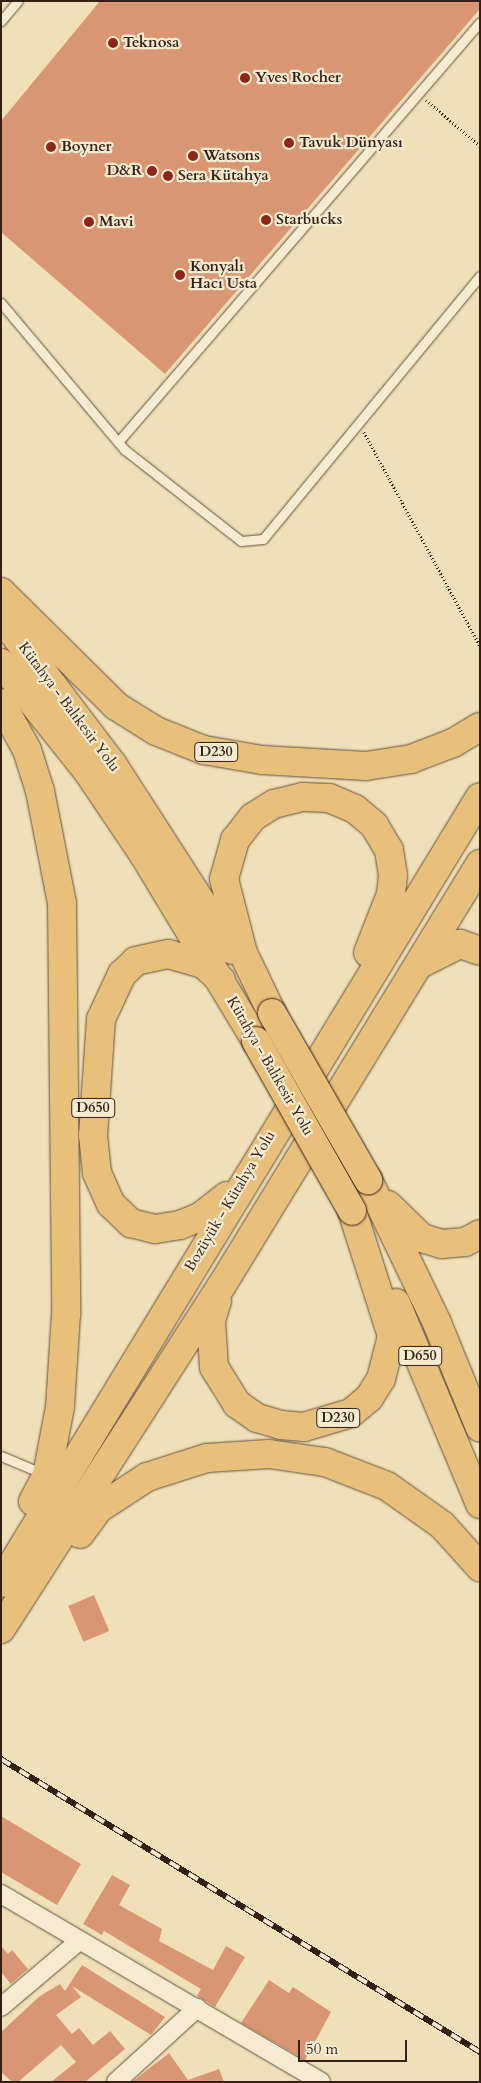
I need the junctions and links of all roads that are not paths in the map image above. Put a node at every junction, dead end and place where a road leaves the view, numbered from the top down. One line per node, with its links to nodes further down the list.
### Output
1 (18, 1): 2 (lane)
2 (1, 21)
3 (480, 22): 6 (lane)
4 (480, 276): 6 (lane)
5 (1, 303): 6 (lane)
6 (118, 442)
7 (1, 592): 11 (highway, D230)
8 (1, 617): 17 (highway, Kütahya - Balıkesir Yolu)
9 (1, 663): 16 (highway, Kütahya - Balıkesir Yolu / D230)
10 (1, 703): 26 (highway)
11 (480, 727)
12 (480, 797): 18 (highway, Bozüyük - Kütahya Yolu)
13 (480, 864): 15 (highway, D230)
14 (480, 952): 15 (highway)
15 (418, 965): 23 (highway, D230)
16 (221, 980): 20 (highway, D650); 21 (highway, Kütahya - Balıkesir Yolu / D230, bridge)
17 (272, 1013): 18 (highway); 19 (highway, Kütahya - Balıkesir Yolu, bridge)
18 (339, 1022): 20 (highway, Bozüyük - Kütahya Yolu)
19 (368, 1180): 22 (highway); 24 (highway, Kütahya - Balıkesir Yolu)
20 (241, 1183): 30 (highway, Bozüyük - Kütahya Yolu)
21 (352, 1211): 23 (highway, D230); 27 (highway, Kütahya - Balıkesir Yolu / D650)
22 (480, 1234)
23 (222, 1285): 31 (highway)
24 (480, 1428)
25 (1, 1456): 26 (lane)
26 (47, 1475): 28 (highway)
27 (480, 1504)
28 (1, 1564)
29 (480, 1568): 32 (highway)
30 (1, 1583)
31 (1, 1629)
32 (1, 1639)
33 (1, 1894): 34 (street)
34 (79, 1941): 35 (street); 36 (street)
35 (1, 2007)
36 (197, 2008): 37 (street); 38 (street)
37 (116, 2082)
38 (321, 2082)

